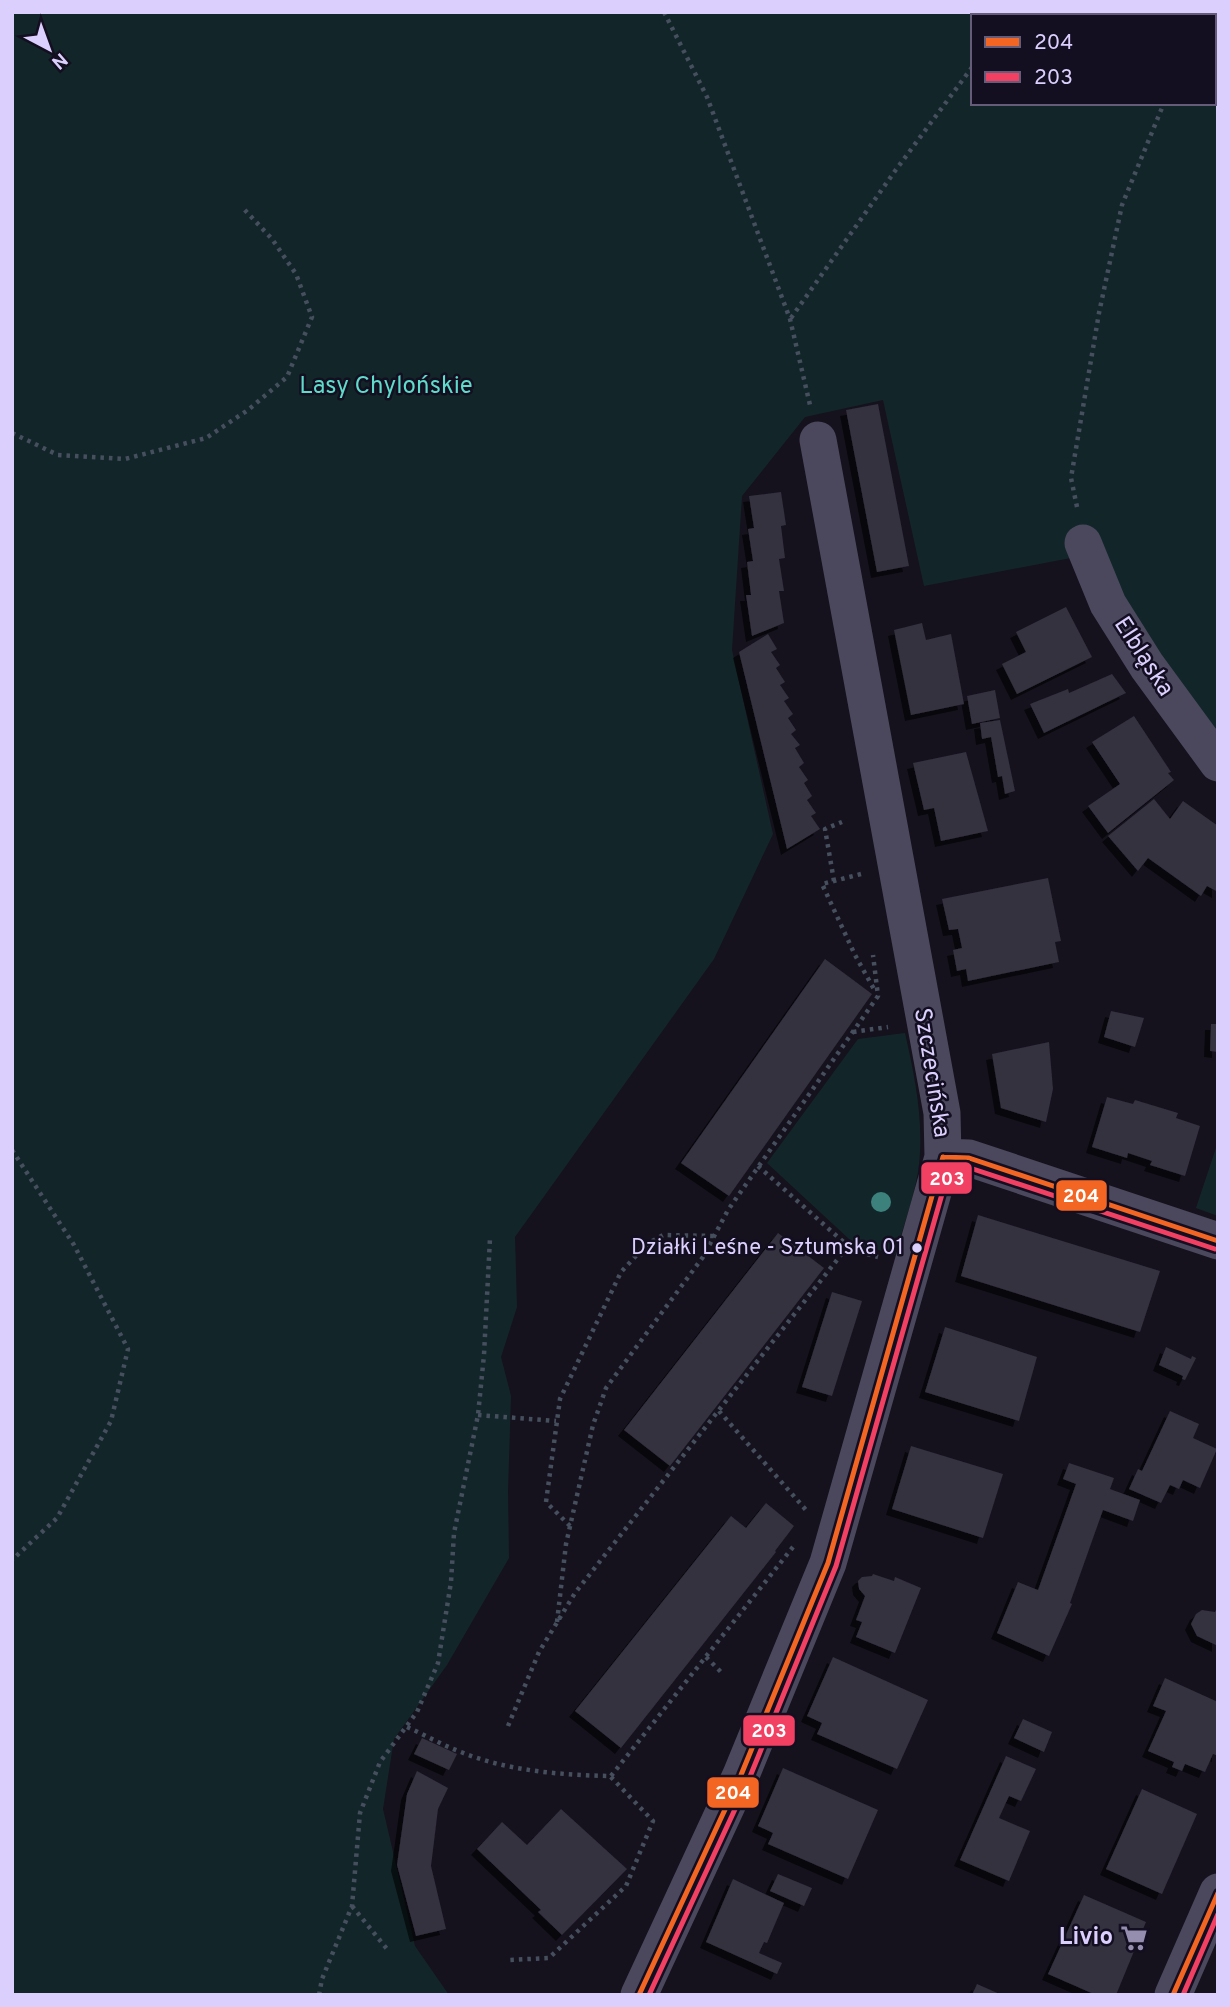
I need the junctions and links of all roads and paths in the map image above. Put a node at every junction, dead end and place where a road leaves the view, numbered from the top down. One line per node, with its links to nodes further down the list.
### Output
1 (664, 12): 5 (path)
2 (971, 69): 5 (path)
3 (1163, 105): 8 (path)
4 (242, 207): 6 (path)
5 (790, 319): 7 (path)
6 (12, 433)
7 (818, 440): 16 (street, Szczecińska)
8 (1083, 543): 9 (street, Elbląska)
9 (1218, 762)
10 (842, 822): 12 (path)
11 (858, 875): 12 (path)
12 (834, 881): 14 (path)
13 (893, 1027): 14 (path)
14 (853, 1032): 17 (path)
15 (12, 1150): 29 (path)
16 (943, 1157): 20 (street); 41 (street, Szczecińska)
17 (758, 1166): 18 (path); 21 (path)
18 (714, 1236): 25 (path); 27 (path)
19 (490, 1238): 24 (path)
20 (1218, 1241)
21 (848, 1246): 22 (path); 23 (path)
22 (859, 1252)
23 (719, 1411): 26 (path); 30 (path)
24 (478, 1415): 25 (path); 34 (path)
25 (555, 1421): 27 (path)
26 (814, 1520)
27 (570, 1527): 30 (path)
28 (797, 1541): 31 (path)
29 (12, 1560)
30 (557, 1622): 33 (path)
31 (706, 1657): 32 (path); 35 (path)
32 (722, 1673)
33 (508, 1726)
34 (407, 1727): 35 (path); 37 (path)
35 (610, 1776): 39 (path)
36 (1218, 1892): 42 (street)
37 (352, 1906): 38 (path); 40 (path)
38 (387, 1950)
39 (509, 1959)
40 (319, 1995)
41 (639, 1995)
42 (1173, 1995)

